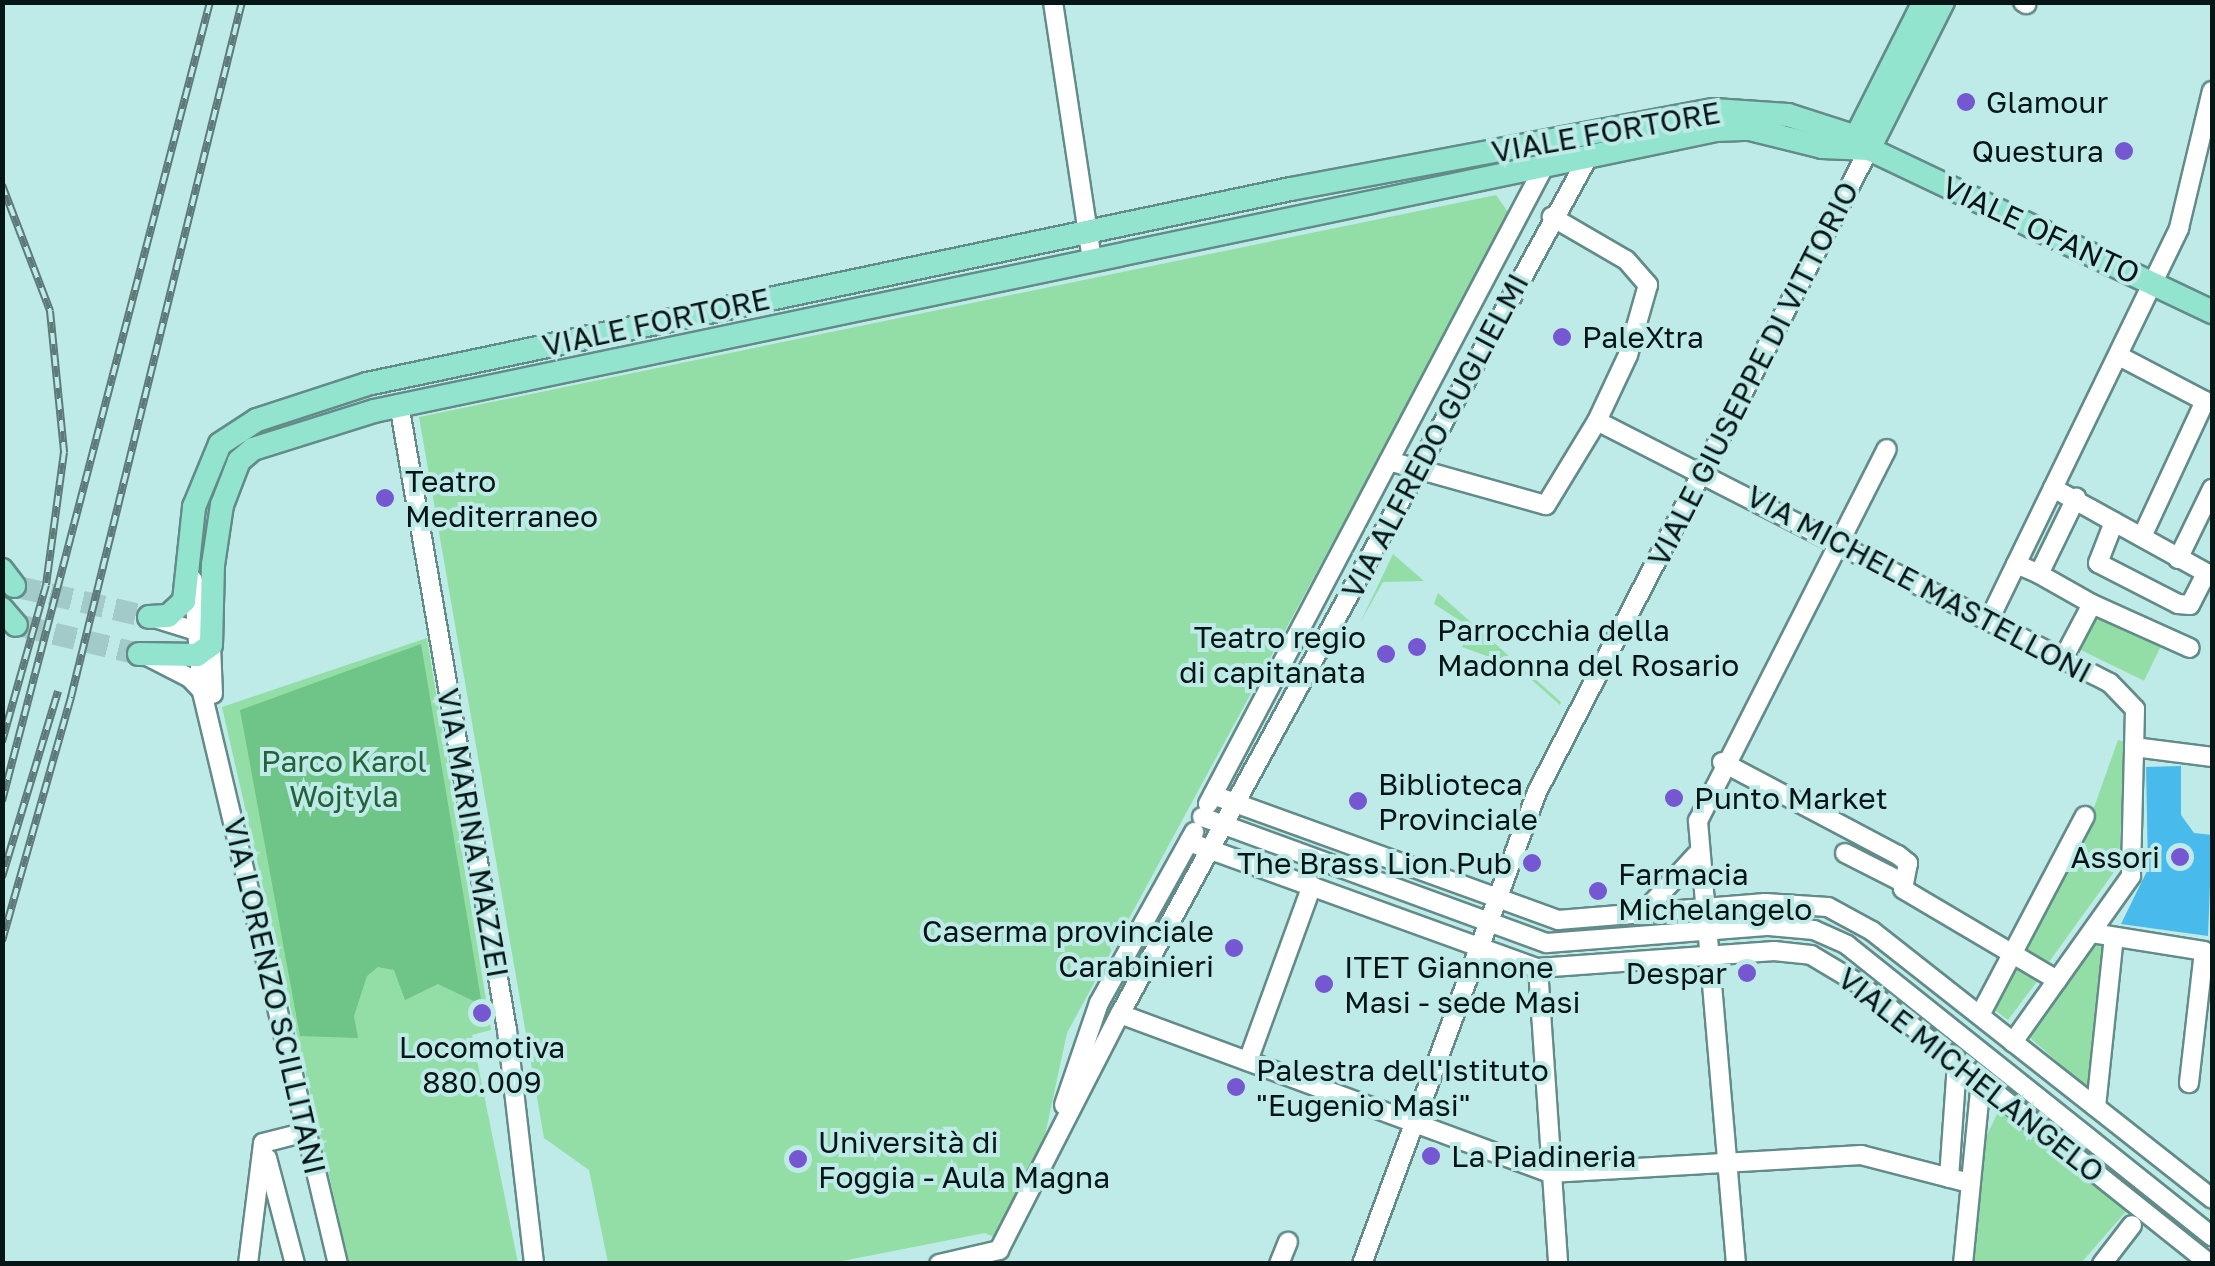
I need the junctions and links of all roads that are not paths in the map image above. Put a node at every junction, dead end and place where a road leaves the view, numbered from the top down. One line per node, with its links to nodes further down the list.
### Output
1 (1053, 2): 12 (street)
2 (1924, 2): 6 (main road)
3 (1943, 2): 6 (main road)
4 (2212, 91): 14 (street)
5 (1558, 141): 6 (main road, VIALE FORTORE); 8 (street, VIA ALFREDO GUGLIELMI); 9 (main road, VIALE FORTORE)
6 (1863, 143): 7 (main road, VIALE FORTORE); 14 (main road, VIALE OFANTO); 24 (street, VIALE GIUSEPPE DI VITTORIO)
7 (1586, 161): 8 (main road, VIALE FORTORE); 11 (street, VIA ALFREDO GUGLIELMI)
8 (1540, 171): 10 (main road, VIALE FORTORE); 22 (street, VIA ALFREDO GUGLIELMI)
9 (1292, 189): 10 (main road); 12 (main road, VIALE FORTORE)
10 (1295, 216): 13 (main road, VIALE FORTORE)
11 (1552, 217): 20 (street); 23 (street, VIA ALFREDO GUGLIELMI)
12 (1087, 234): 13 (street); 17 (main road, VIALE FORTORE)
13 (1092, 260): 19 (main road, VIALE FORTORE)
14 (2153, 283): 15 (main road, VIALE OFANTO); 16 (street)
15 (2210, 308)
16 (2119, 356): 18 (street); 25 (street)
17 (402, 374): 19 (main road); 32 (main road, VIALE FORTORE)
18 (2209, 403): 30 (street)
19 (399, 404): 40 (main road, VIALE FORTORE); 100 (street, VIA MARINA MAZZEI)
20 (1598, 421): 23 (street); 24 (street, VIA MICHELE MASTELLONI)
21 (1887, 449): 31 (street)
22 (1389, 460): 23 (street); 49 (street, VIA ALFREDO GUGLIELMI)
23 (1419, 468): 50 (street, VIA ALFREDO GUGLIELMI)
24 (1704, 470): 31 (street, VIA MICHELE MASTELLONI); 60 (street, VIALE GIUSEPPE DI VITTORIO)
25 (2053, 488): 27 (street); 34 (street)
26 (2212, 489): 28 (street)
27 (2076, 498): 29 (street); 35 (street)
28 (2206, 519): 33 (street)
29 (2114, 522): 30 (street); 36 (street)
30 (2142, 538): 33 (street)
31 (1838, 544): 39 (street, VIA MICHELE MASTELLONI); 48 (street)
32 (192, 555): 38 (main road); 40 (street, VIALE FORTORE)
33 (2178, 559): 36 (street)
34 (2016, 564): 35 (street); 39 (street)
35 (2038, 574): 37 (street)
36 (2209, 574)
37 (2092, 604): 41 (street); 43 (street)
38 (149, 617): 40 (street)
39 (1989, 620): 43 (street, VIA MICHELE MASTELLONI)
40 (201, 644): 42 (main road); 44 (street); 45 (street)
41 (2190, 648)
42 (139, 654): 44 (street)
43 (2063, 659): 46 (street, VIA MICHELE MASTELLONI)
44 (202, 692): 45 (street)
45 (214, 728): 85 (street, VIA LORENZO SCILLITANI)
46 (2134, 747): 47 (street); 68 (street, VIA MICHELE MASTELLONI)
47 (2212, 757)
48 (1722, 762): 57 (street); 58 (street)
49 (1213, 795): 50 (street, VIALE MICHELANGELO); 52 (street, VIA ALFREDO GUGLIELMI)
50 (1237, 802): 53 (street, VIA ALFREDO GUGLIELMI); 60 (street, VIALE MICHELANGELO)
51 (2085, 816): 72 (street)
52 (1202, 817): 53 (street, VIALE MICHELANGELO); 54 (street, VIA ALFREDO GUGLIELMI)
53 (1226, 826): 55 (street, VIA ALFREDO GUGLIELMI); 64 (street, VIALE MICHELANGELO)
54 (1189, 842): 55 (street, VIALE MICHELANGELO); 63 (street, VIA ALFREDO GUGLIELMI)
55 (1212, 850): 59 (street, VIALE MICHELANGELO); 65 (street, VIA ALFREDO GUGLIELMI)
56 (1845, 853): 58 (street)
57 (1696, 855): 61 (street); 62 (street)
58 (1904, 883): 72 (street)
59 (1312, 885): 70 (street, VIALE MICHELANGELO); 79 (street)
60 (1494, 897): 62 (street, VIALE MICHELANGELO); 64 (street, VIALE GIUSEPPE DI VITTORIO)
61 (1702, 908): 62 (street, VIALE MICHELANGELO); 66 (street, VIALE MICHELANGELO); 67 (street)
62 (1644, 912)
63 (1148, 914): 65 (street); 86 (street, VIA ALFREDO GUGLIELMI)
64 (1485, 921): 67 (street, VIALE MICHELANGELO); 70 (street, VIALE GIUSEPPE DI VITTORIO)
65 (1169, 926): 76 (street, VIA ALFREDO GUGLIELMI)
66 (1872, 931): 71 (street); 77 (street, VIALE MICHELANGELO)
67 (1706, 932): 71 (street, VIALE MICHELANGELO); 73 (street)
68 (2092, 933): 69 (street); 75 (street, VIA MICHELE MASTELLONI)
69 (2114, 937): 82 (street); 83 (street)
70 (1476, 945): 74 (street, VIALE MICHELANGELO); 84 (street, VIALE GIUSEPPE DI VITTORIO)
71 (1852, 948): 94 (street, VIALE MICHELANGELO)
72 (2011, 952): 75 (street); 77 (street)
73 (1710, 959): 74 (street, VIALE MICHELANGELO); 80 (street, VIALE MICHELANGELO); 88 (street)
74 (1538, 968): 89 (street)
75 (2057, 980): 78 (street, VIA MICHELE MASTELLONI)
76 (1120, 1014): 79 (street); 86 (street, VIA ALFREDO GUGLIELMI)
77 (1980, 1015): 78 (street, VIALE MICHELANGELO)
78 (2013, 1042): 83 (street, VIALE MICHELANGELO)
79 (1248, 1061): 84 (street)
80 (1957, 1063): 81 (street, VIALE MICHELANGELO); 90 (street)
81 (1981, 1082): 91 (street); 108 (street, VIALE MICHELANGELO)
82 (2188, 1083)
83 (2096, 1107): 92 (street, VIALE MICHELANGELO)
84 (1415, 1122): 89 (street); 103 (street, VIALE GIUSEPPE DI VITTORIO)
85 (306, 1132): 87 (street); 99 (street, VIA LORENZO SCILLITANI)
86 (1058, 1135): 96 (street, VIA ALFREDO GUGLIELMI)
87 (263, 1143): 97 (street); 98 (street, VIA LORENZO SCILLITANI)
88 (1729, 1163): 89 (street); 90 (street); 105 (street)
89 (1550, 1174): 104 (street)
90 (1949, 1178): 91 (street)
91 (1969, 1183): 106 (street)
92 (2212, 1198)
93 (2132, 1225): 107 (street)
94 (2212, 1236)
95 (1288, 1242): 102 (street)
96 (1001, 1257): 101 (street)
97 (248, 1264)
98 (295, 1264)
99 (338, 1264)
100 (534, 1264)
101 (940, 1264)
102 (1279, 1264)
103 (1362, 1264)
104 (1558, 1264)
105 (1736, 1264)
106 (1963, 1264)
107 (2102, 1264)
108 (2210, 1264)

